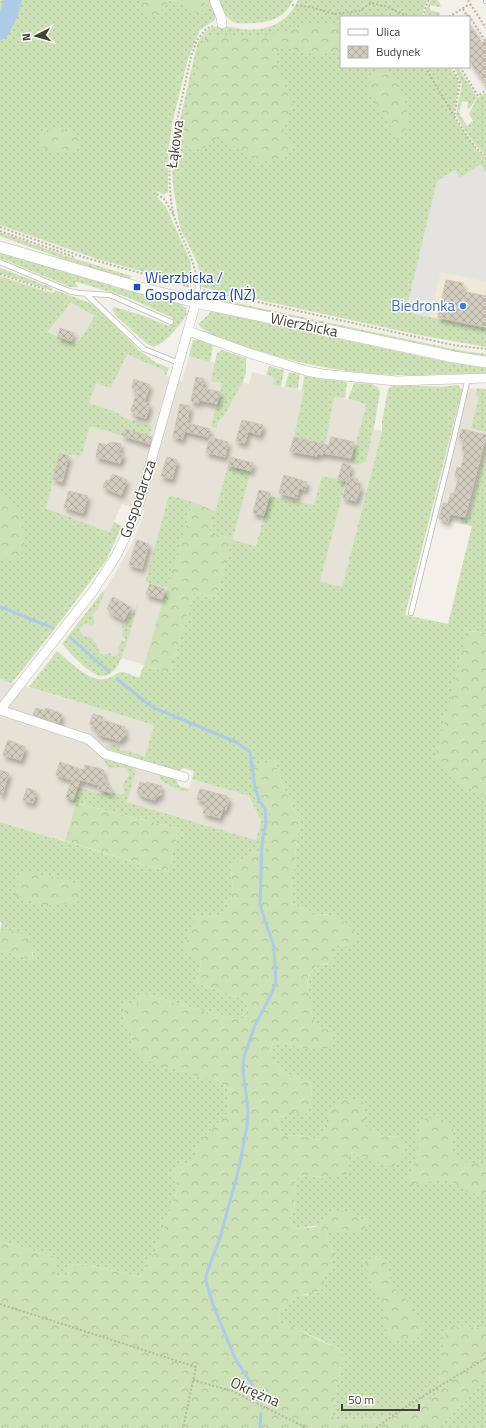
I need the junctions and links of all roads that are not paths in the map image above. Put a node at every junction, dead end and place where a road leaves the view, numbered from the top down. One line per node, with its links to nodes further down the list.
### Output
1 (214, 0): 2 (street)
2 (222, 24)
3 (0, 240): 6 (street, Wierzbicka)
4 (0, 247): 6 (street, Wierzbicka)
5 (0, 262): 8 (lane)
6 (77, 269): 7 (street, Wierzbicka)
7 (197, 292): 10 (street, Gospodarcza); 11 (street, Wierzbicka)
8 (86, 294): 9 (lane); 12 (lane)
9 (171, 322)
10 (188, 330): 12 (street, Gospodarcza); 13 (street)
11 (486, 362)
12 (179, 363): 16 (street, Gospodarcza)
13 (468, 378): 14 (street); 15 (lane)
14 (486, 378)
15 (410, 613)
16 (0, 710): 17 (street)
17 (184, 777)

